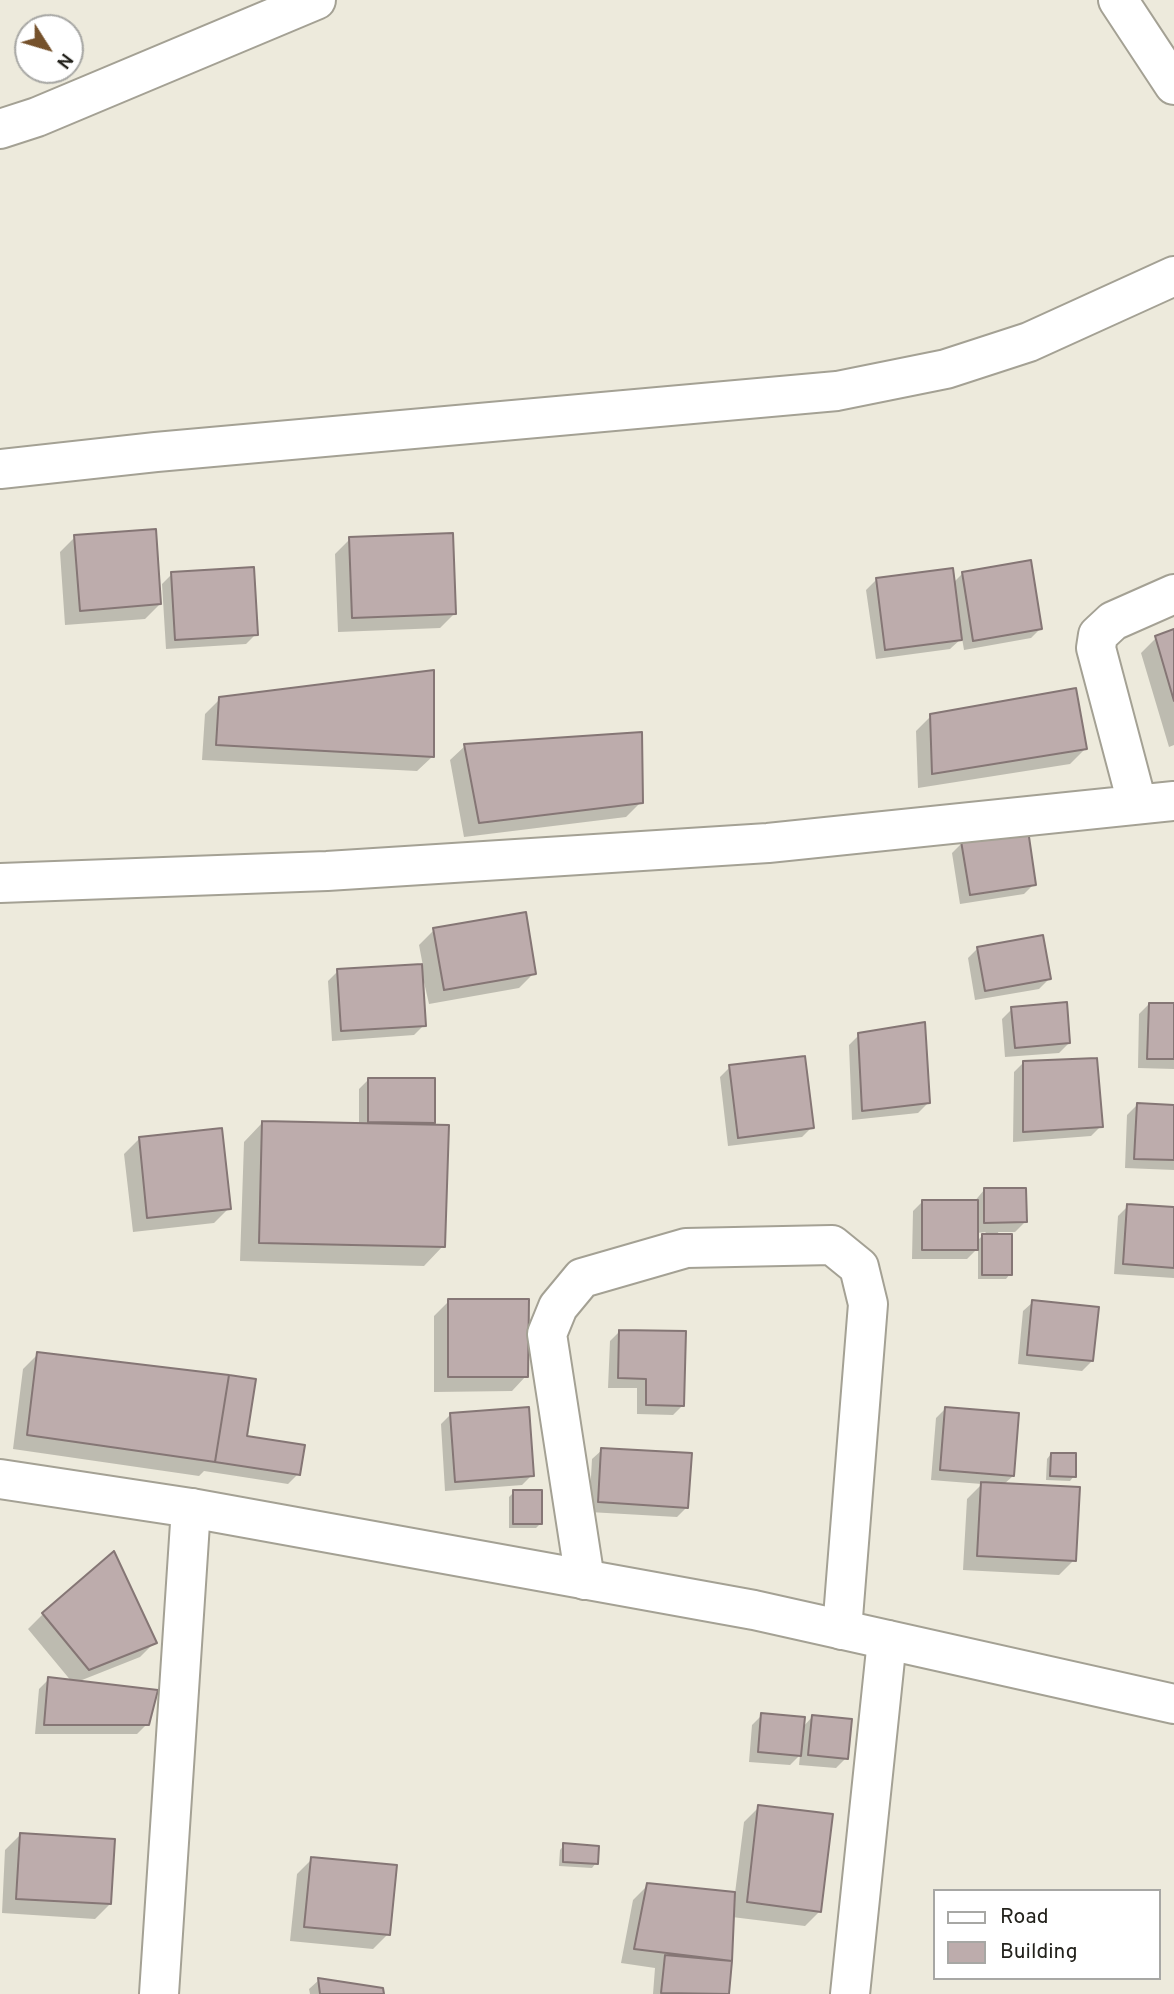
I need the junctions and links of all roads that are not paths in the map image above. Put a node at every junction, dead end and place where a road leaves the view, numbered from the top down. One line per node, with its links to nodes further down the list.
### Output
1 (316, 0): 4 (street)
2 (1118, 0): 3 (street)
3 (1174, 85)
4 (0, 129)
5 (1174, 276): 6 (street)
6 (0, 469)
7 (1174, 594): 9 (street)
8 (1174, 801): 9 (street)
9 (1137, 803): 10 (street)
10 (0, 883)
11 (0, 1479): 12 (street)
12 (191, 1508): 13 (street); 17 (street)
13 (586, 1580): 14 (street); 14 (street)
14 (842, 1630): 15 (street)
15 (887, 1640): 16 (street); 18 (street)
16 (1174, 1704)
17 (159, 1994)
18 (850, 1994)

